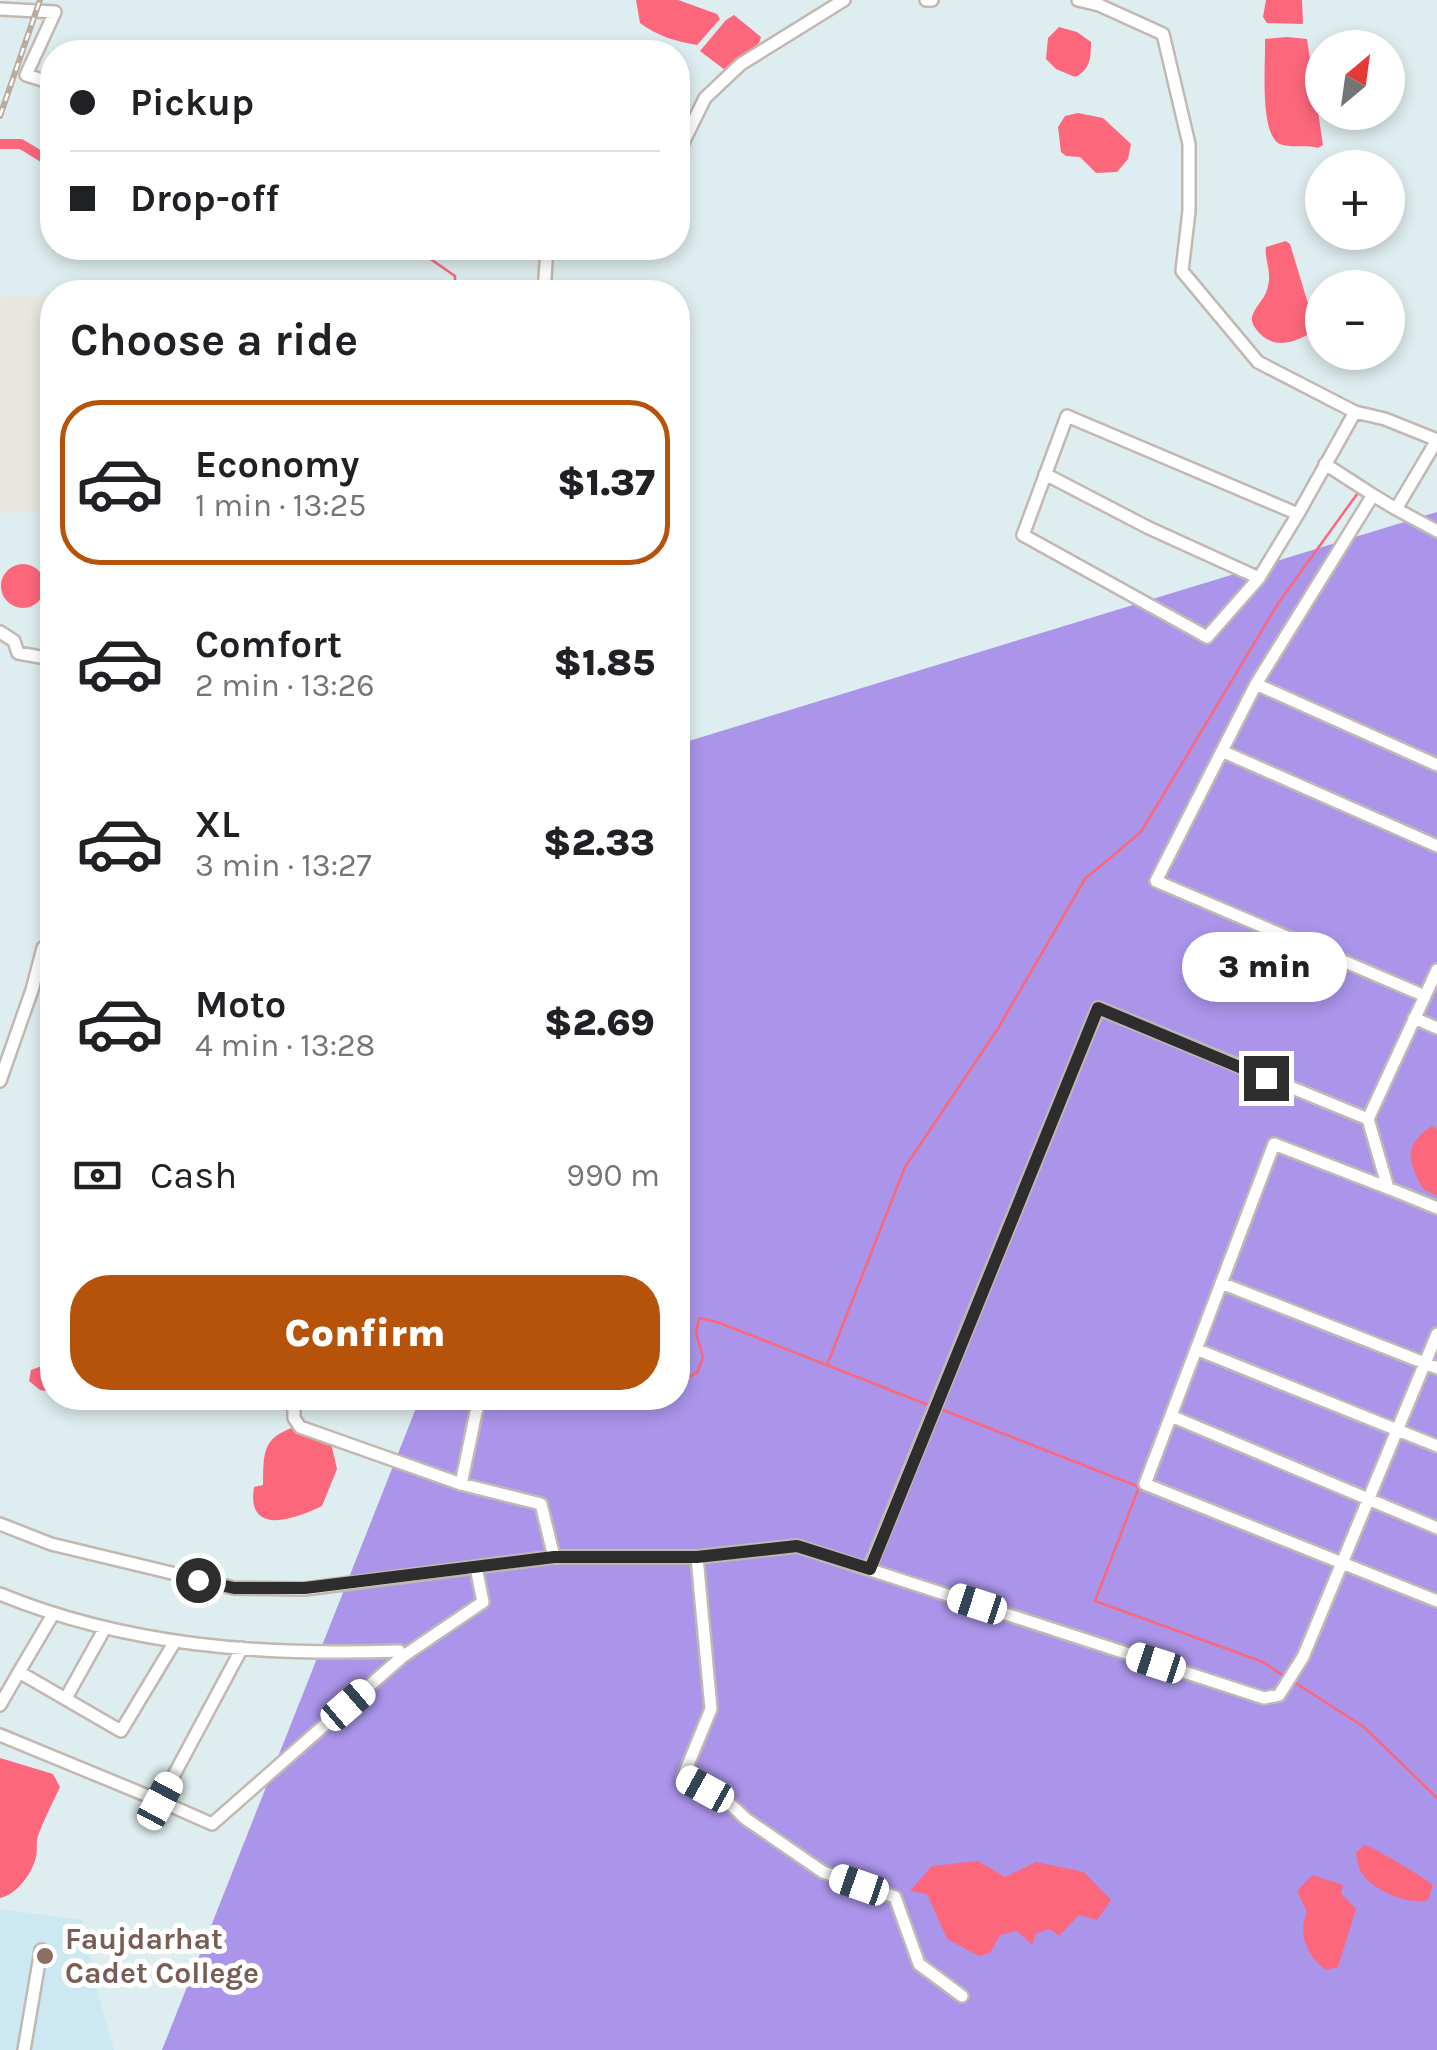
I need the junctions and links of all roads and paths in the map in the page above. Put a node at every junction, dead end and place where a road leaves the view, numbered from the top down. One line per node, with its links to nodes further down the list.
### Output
1 (844, 0): 7 (street)
2 (1078, 0): 8 (street)
3 (0, 8): 4 (street)
4 (42, 40)
5 (40, 44): 6 (street)
6 (40, 79)
7 (690, 128)
8 (1355, 412): 9 (street); 12 (street)
9 (1325, 464): 11 (street); 13 (street)
10 (1045, 474): 13 (street); 15 (street); 15 (street)
11 (1372, 495): 12 (street); 18 (street)
12 (1396, 510): 14 (street)
13 (1298, 514): 15 (street)
14 (1437, 532)
15 (1259, 578)
16 (0, 632): 17 (street)
17 (40, 657)
18 (1256, 684): 19 (street); 20 (street)
19 (1224, 752): 21 (street); 24 (street)
20 (1437, 764)
21 (1437, 846)
22 (40, 956): 27 (street)
23 (1437, 970): 24 (street)
24 (1425, 996): 25 (street)
25 (1414, 1018): 26 (street); 28 (street)
26 (1437, 1028)
27 (0, 1082)
28 (1368, 1119): 29 (street); 48 (street)
29 (1388, 1188): 30 (street); 31 (street)
30 (1437, 1208)
31 (1222, 1283): 33 (street); 34 (street)
32 (1437, 1334): 34 (street)
33 (1196, 1349): 37 (street); 38 (street)
34 (1431, 1366): 38 (street)
35 (294, 1410): 40 (street)
36 (476, 1410): 40 (street)
37 (1170, 1416): 41 (street); 46 (street)
38 (1397, 1430): 39 (street); 41 (street)
39 (1437, 1446)
40 (461, 1484): 44 (street)
41 (1369, 1501): 43 (street); 46 (street)
42 (0, 1524): 47 (street)
43 (1437, 1528)
44 (554, 1557): 45 (street); 47 (street)
45 (697, 1557): 48 (street); 62 (street)
46 (1344, 1563): 48 (street); 50 (street)
47 (476, 1567): 55 (street)
48 (870, 1569)
49 (0, 1594): 51 (street)
50 (1437, 1602)
51 (52, 1616): 52 (street); 56 (street)
52 (105, 1628): 53 (street); 57 (street)
53 (174, 1642): 54 (street); 57 (street)
54 (242, 1648): 55 (street); 60 (street)
55 (402, 1657): 60 (street)
56 (20, 1672): 57 (street); 58 (street)
57 (66, 1698)
58 (0, 1705)
59 (0, 1735): 60 (street)
60 (160, 1801)
61 (41, 1950): 63 (street)
62 (962, 1996)
63 (24, 2050)

